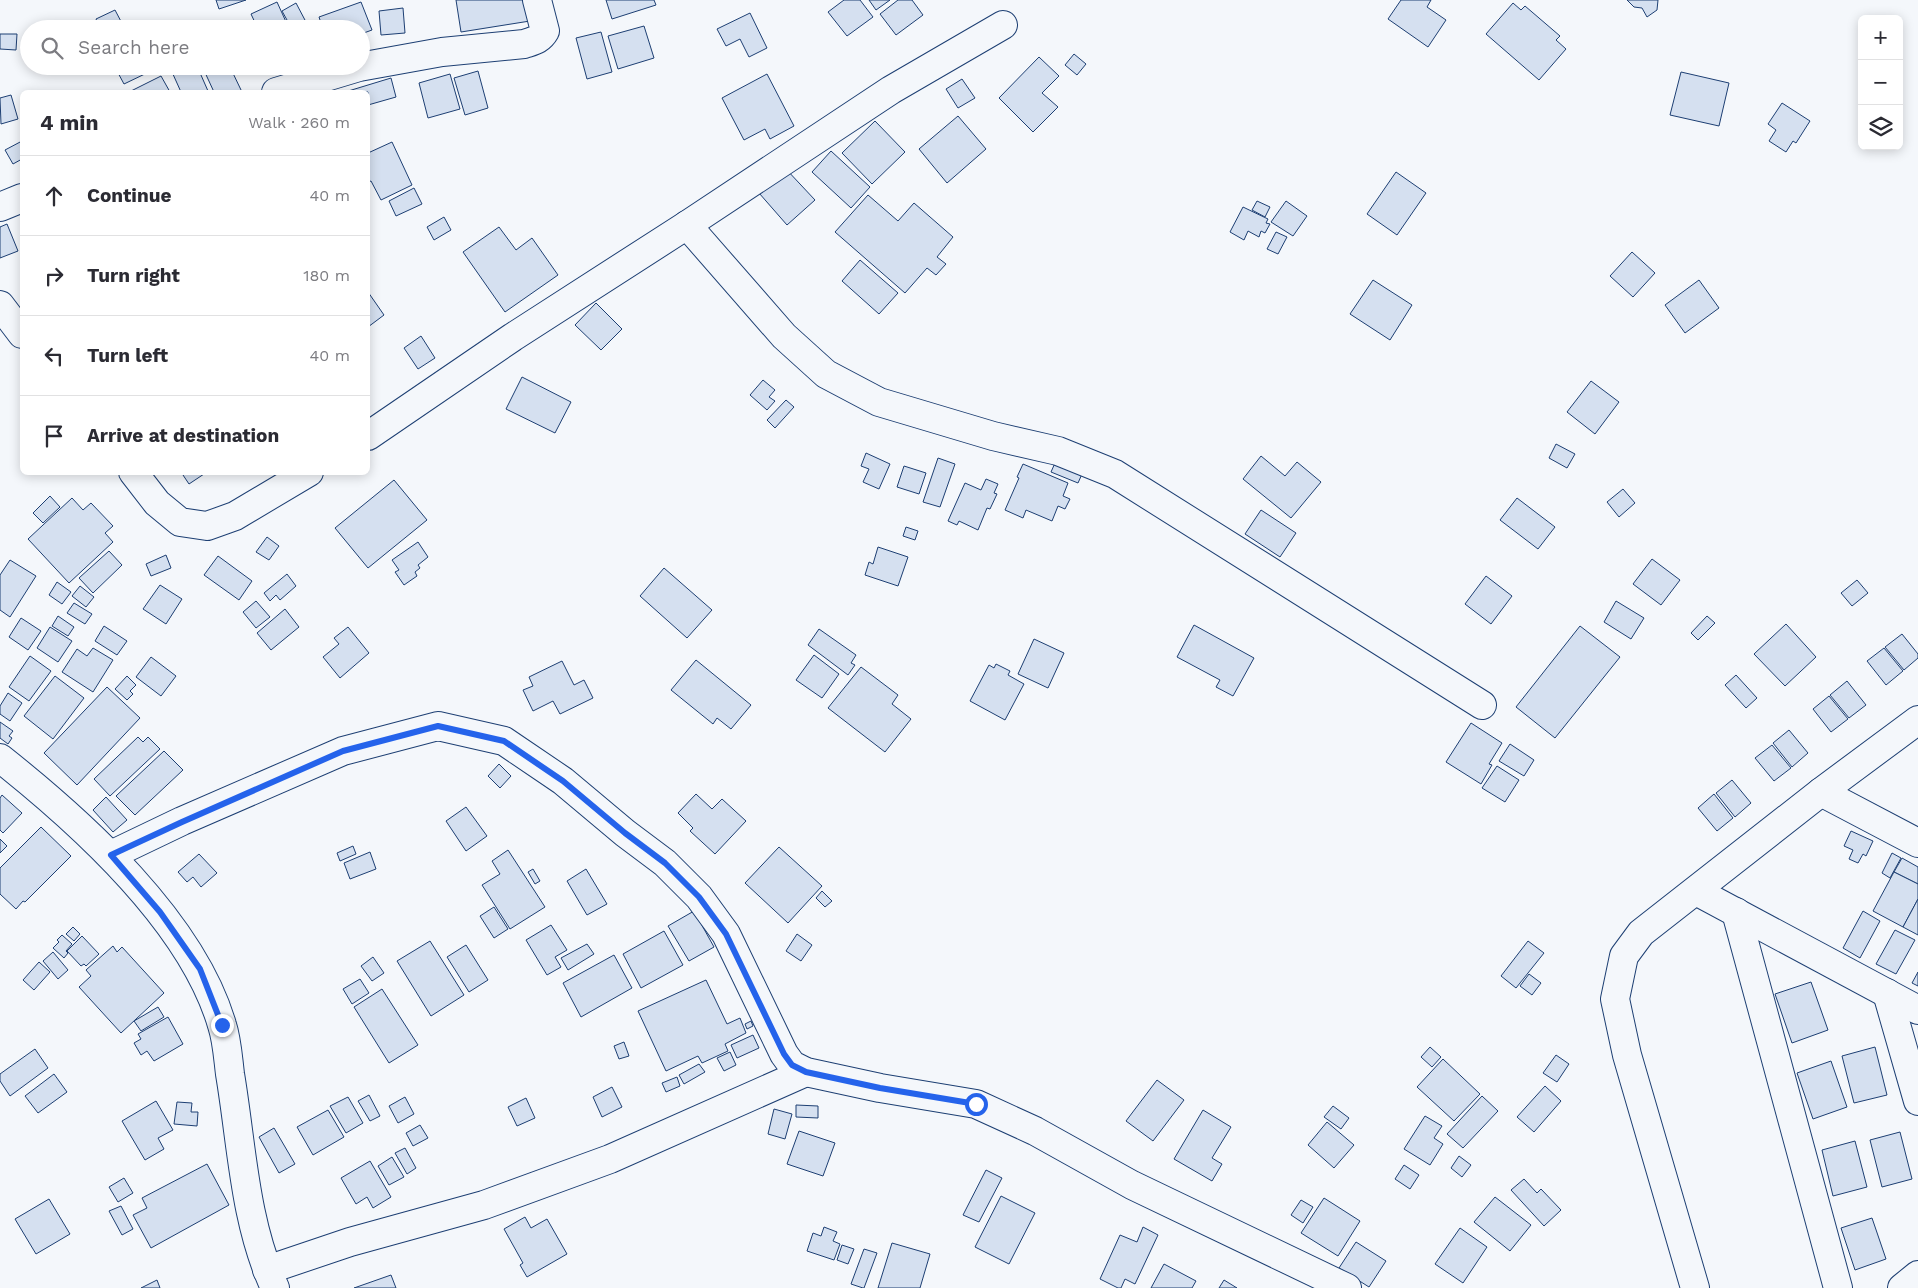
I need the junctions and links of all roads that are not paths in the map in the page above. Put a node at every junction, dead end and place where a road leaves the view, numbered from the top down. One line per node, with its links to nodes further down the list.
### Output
1 (537, 0): 3 (street)
2 (1003, 25): 8 (street)
3 (370, 65)
4 (332, 75): 5 (street)
5 (283, 90)
6 (20, 199): 7 (street)
7 (0, 207)
8 (687, 225): 11 (street); 14 (street)
9 (0, 305): 10 (street)
10 (20, 331)
11 (370, 435)
12 (135, 475): 13 (street)
13 (304, 475)
14 (1482, 705)
15 (1918, 720): 17 (street)
16 (0, 758): 19 (street)
17 (1821, 792): 18 (street); 20 (street)
18 (1918, 843)
19 (111, 855): 24 (street); 27 (street)
20 (1696, 891): 21 (street); 29 (street)
21 (1736, 912): 22 (street); 30 (street)
22 (1887, 993): 23 (street); 25 (street)
23 (1918, 1010)
24 (806, 1072): 27 (street); 28 (street)
25 (1918, 1101)
26 (1918, 1275): 31 (street)
27 (271, 1279)
28 (1347, 1288)
29 (1695, 1288)
30 (1838, 1288)
31 (1902, 1288)

